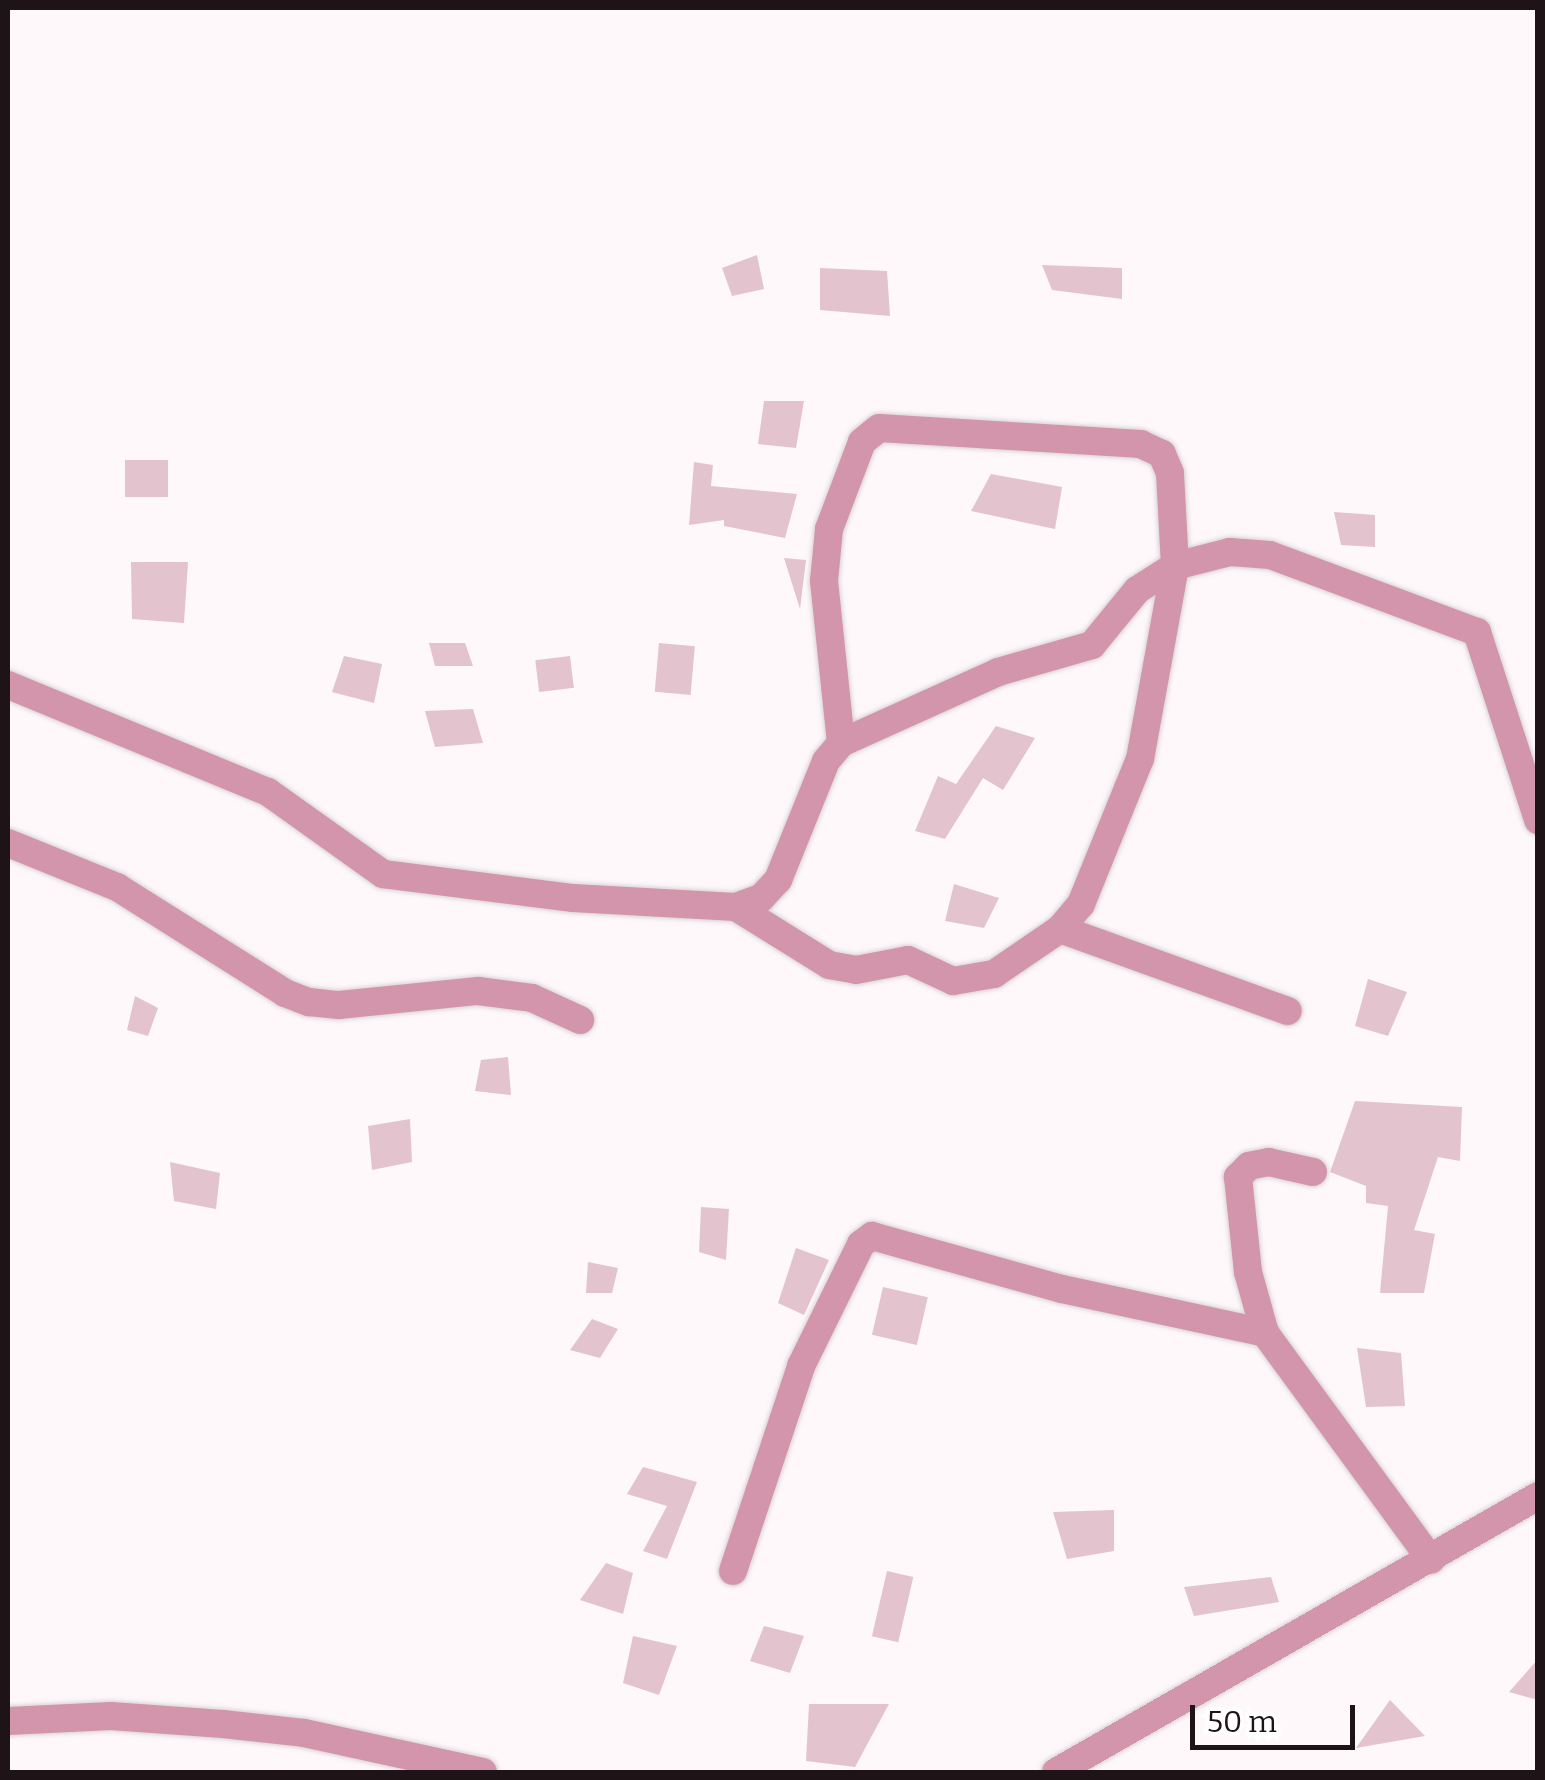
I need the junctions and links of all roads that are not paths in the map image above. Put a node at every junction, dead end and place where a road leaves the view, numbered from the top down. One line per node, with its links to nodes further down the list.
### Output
1 (1175, 566): 3 (street); 3 (street); 4 (street); 7 (street)
2 (8, 685): 6 (street)
3 (840, 743): 6 (street)
4 (1538, 820)
5 (8, 843): 9 (street)
6 (736, 907): 7 (street)
7 (1060, 929): 8 (street)
8 (1288, 1011)
9 (580, 1020)
10 (1313, 1172): 11 (street)
11 (1265, 1333): 13 (street); 14 (street)
12 (1538, 1496): 13 (street)
13 (1431, 1560): 17 (street)
14 (732, 1570)
15 (8, 1721): 16 (street)
16 (483, 1772)
17 (1056, 1772)

